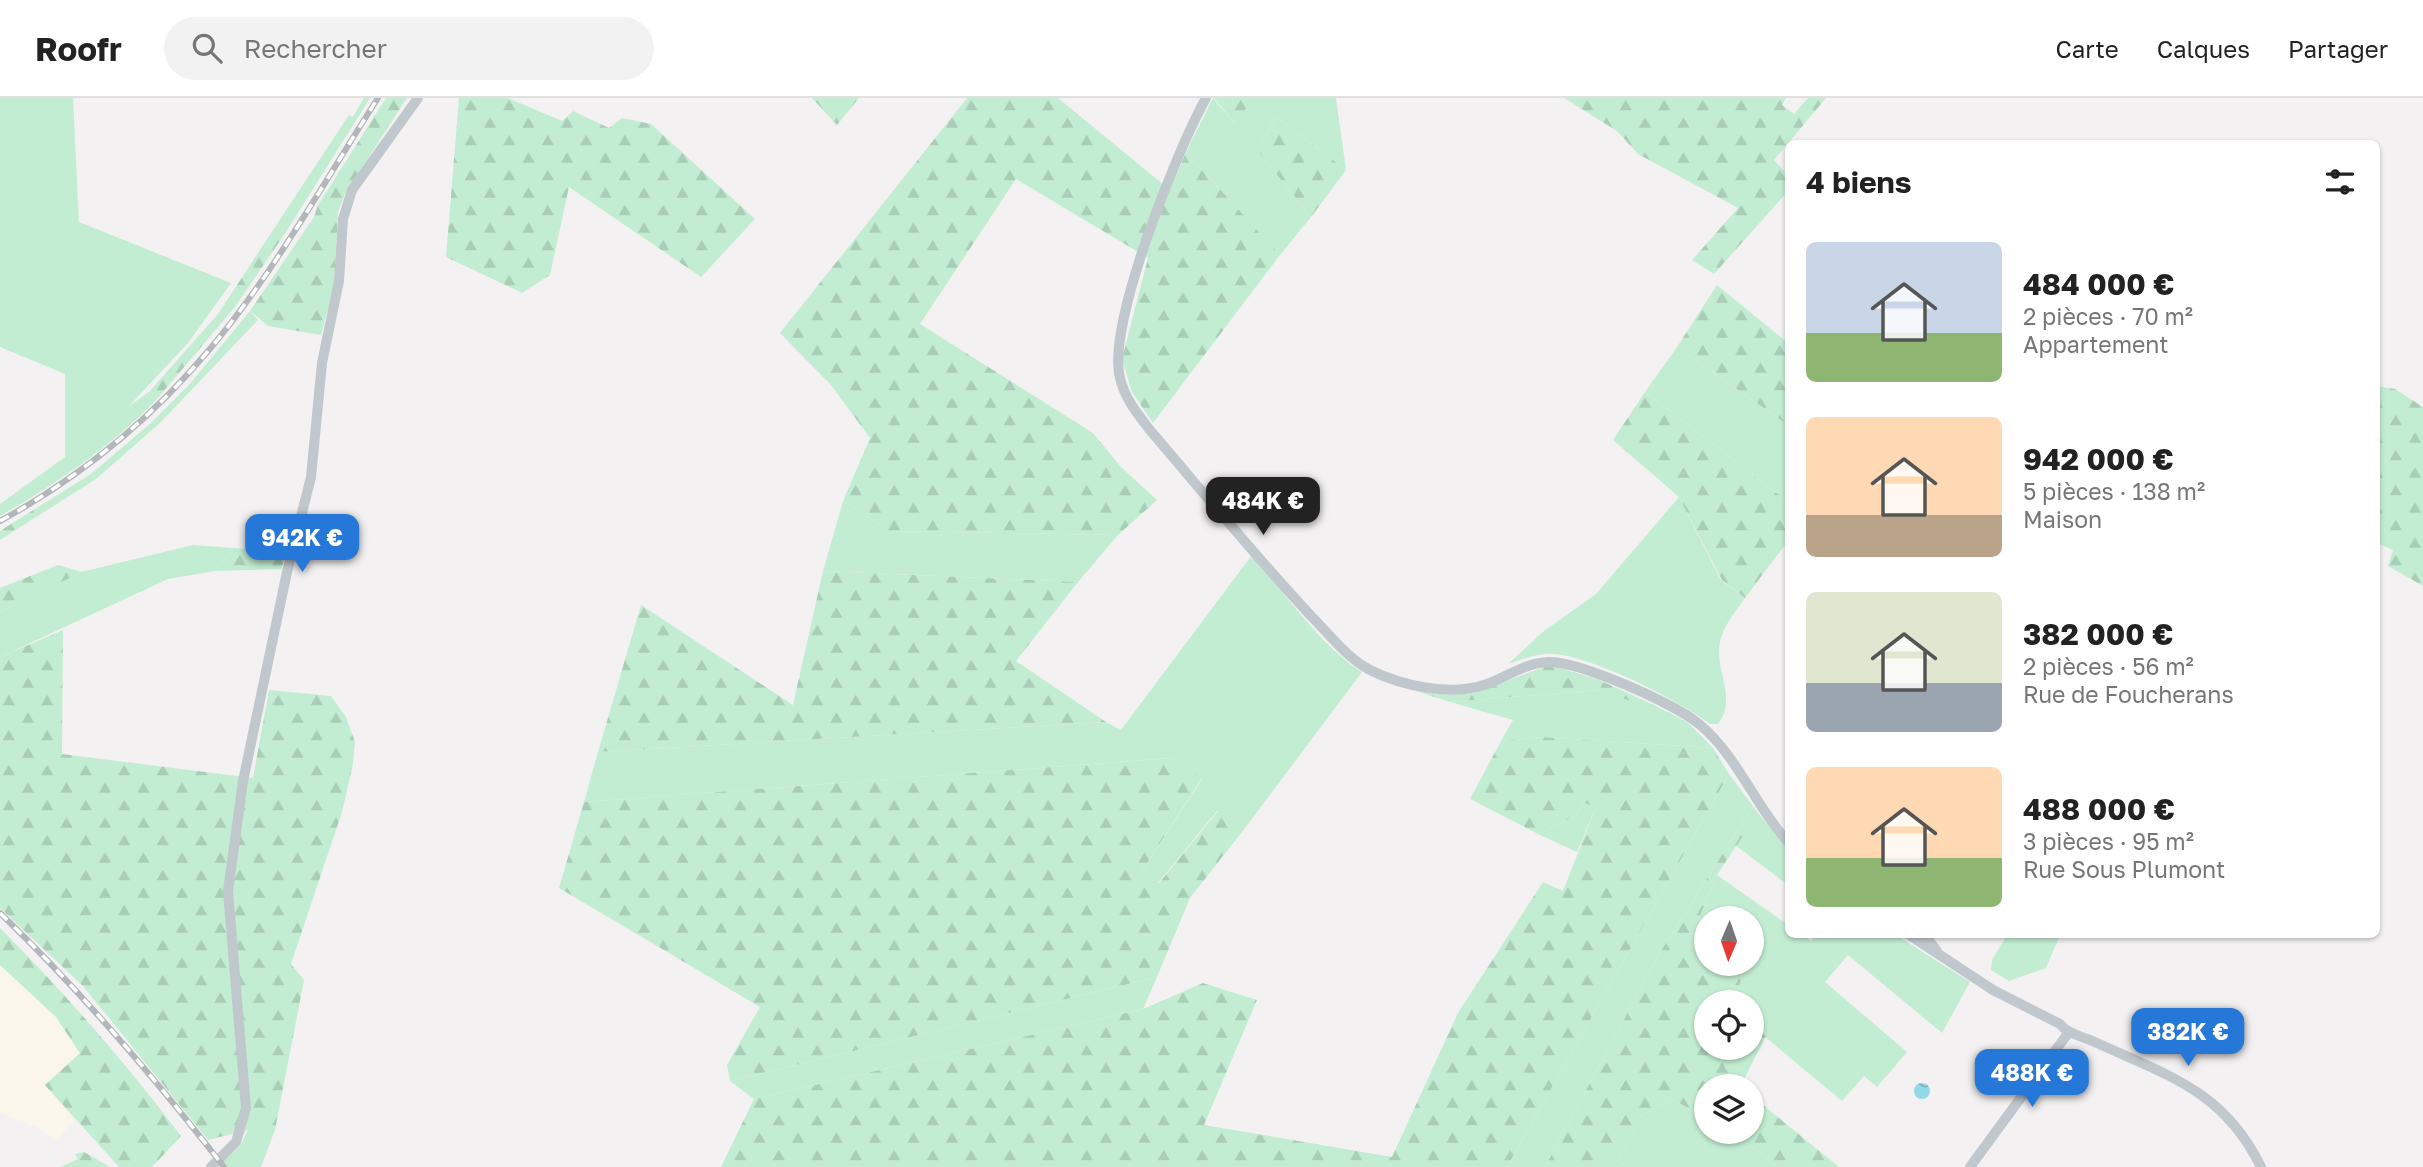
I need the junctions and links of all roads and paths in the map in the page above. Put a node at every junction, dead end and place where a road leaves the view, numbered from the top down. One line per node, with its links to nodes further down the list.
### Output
1 (418, 98): 8 (street)
2 (1206, 98): 3 (street)
3 (1785, 838)
4 (1914, 938): 6 (street)
5 (1927, 938): 6 (street)
6 (1940, 956): 7 (street)
7 (2069, 1032): 9 (street); 10 (street)
8 (211, 1167)
9 (1970, 1167)
10 (2261, 1167)

